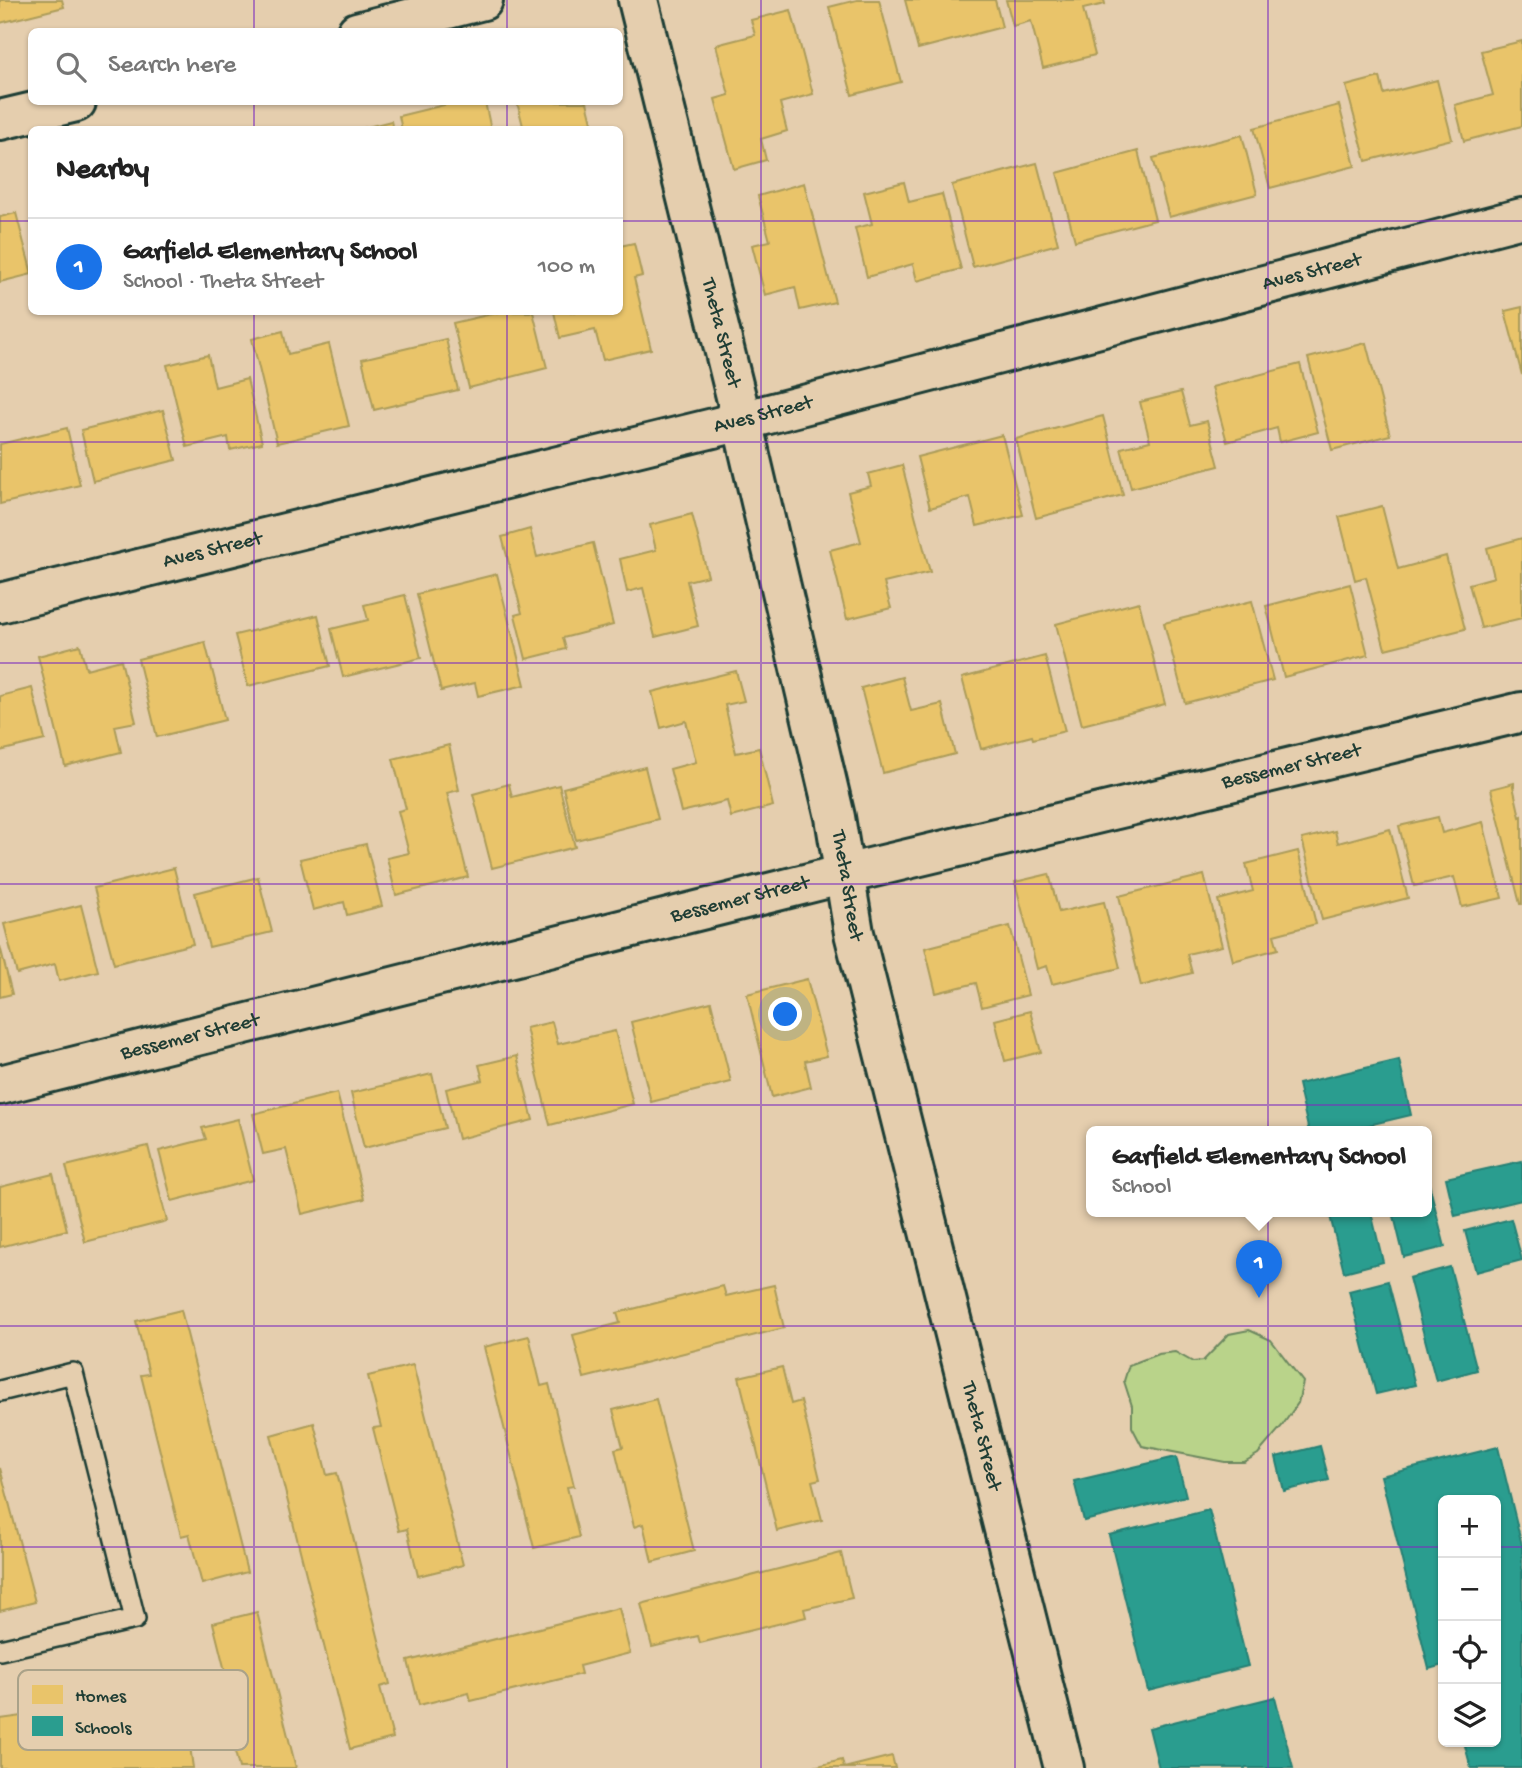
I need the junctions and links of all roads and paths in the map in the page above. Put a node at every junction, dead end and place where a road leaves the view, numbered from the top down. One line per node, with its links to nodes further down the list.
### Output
1 (483, 0): 3 (street)
2 (638, 0): 7 (street, Theta Street)
3 (373, 28)
4 (63, 105): 5 (street)
5 (0, 120)
6 (1522, 218): 7 (street, Aves Street)
7 (742, 421): 8 (street, Aves Street); 10 (street, Theta Street)
8 (0, 603)
9 (1522, 712): 10 (street, Bessemer Street)
10 (845, 874): 11 (street, Bessemer Street); 14 (street, Theta Street)
11 (0, 1085)
12 (0, 1391): 13 (lane)
13 (0, 1650)
14 (1064, 1768)

